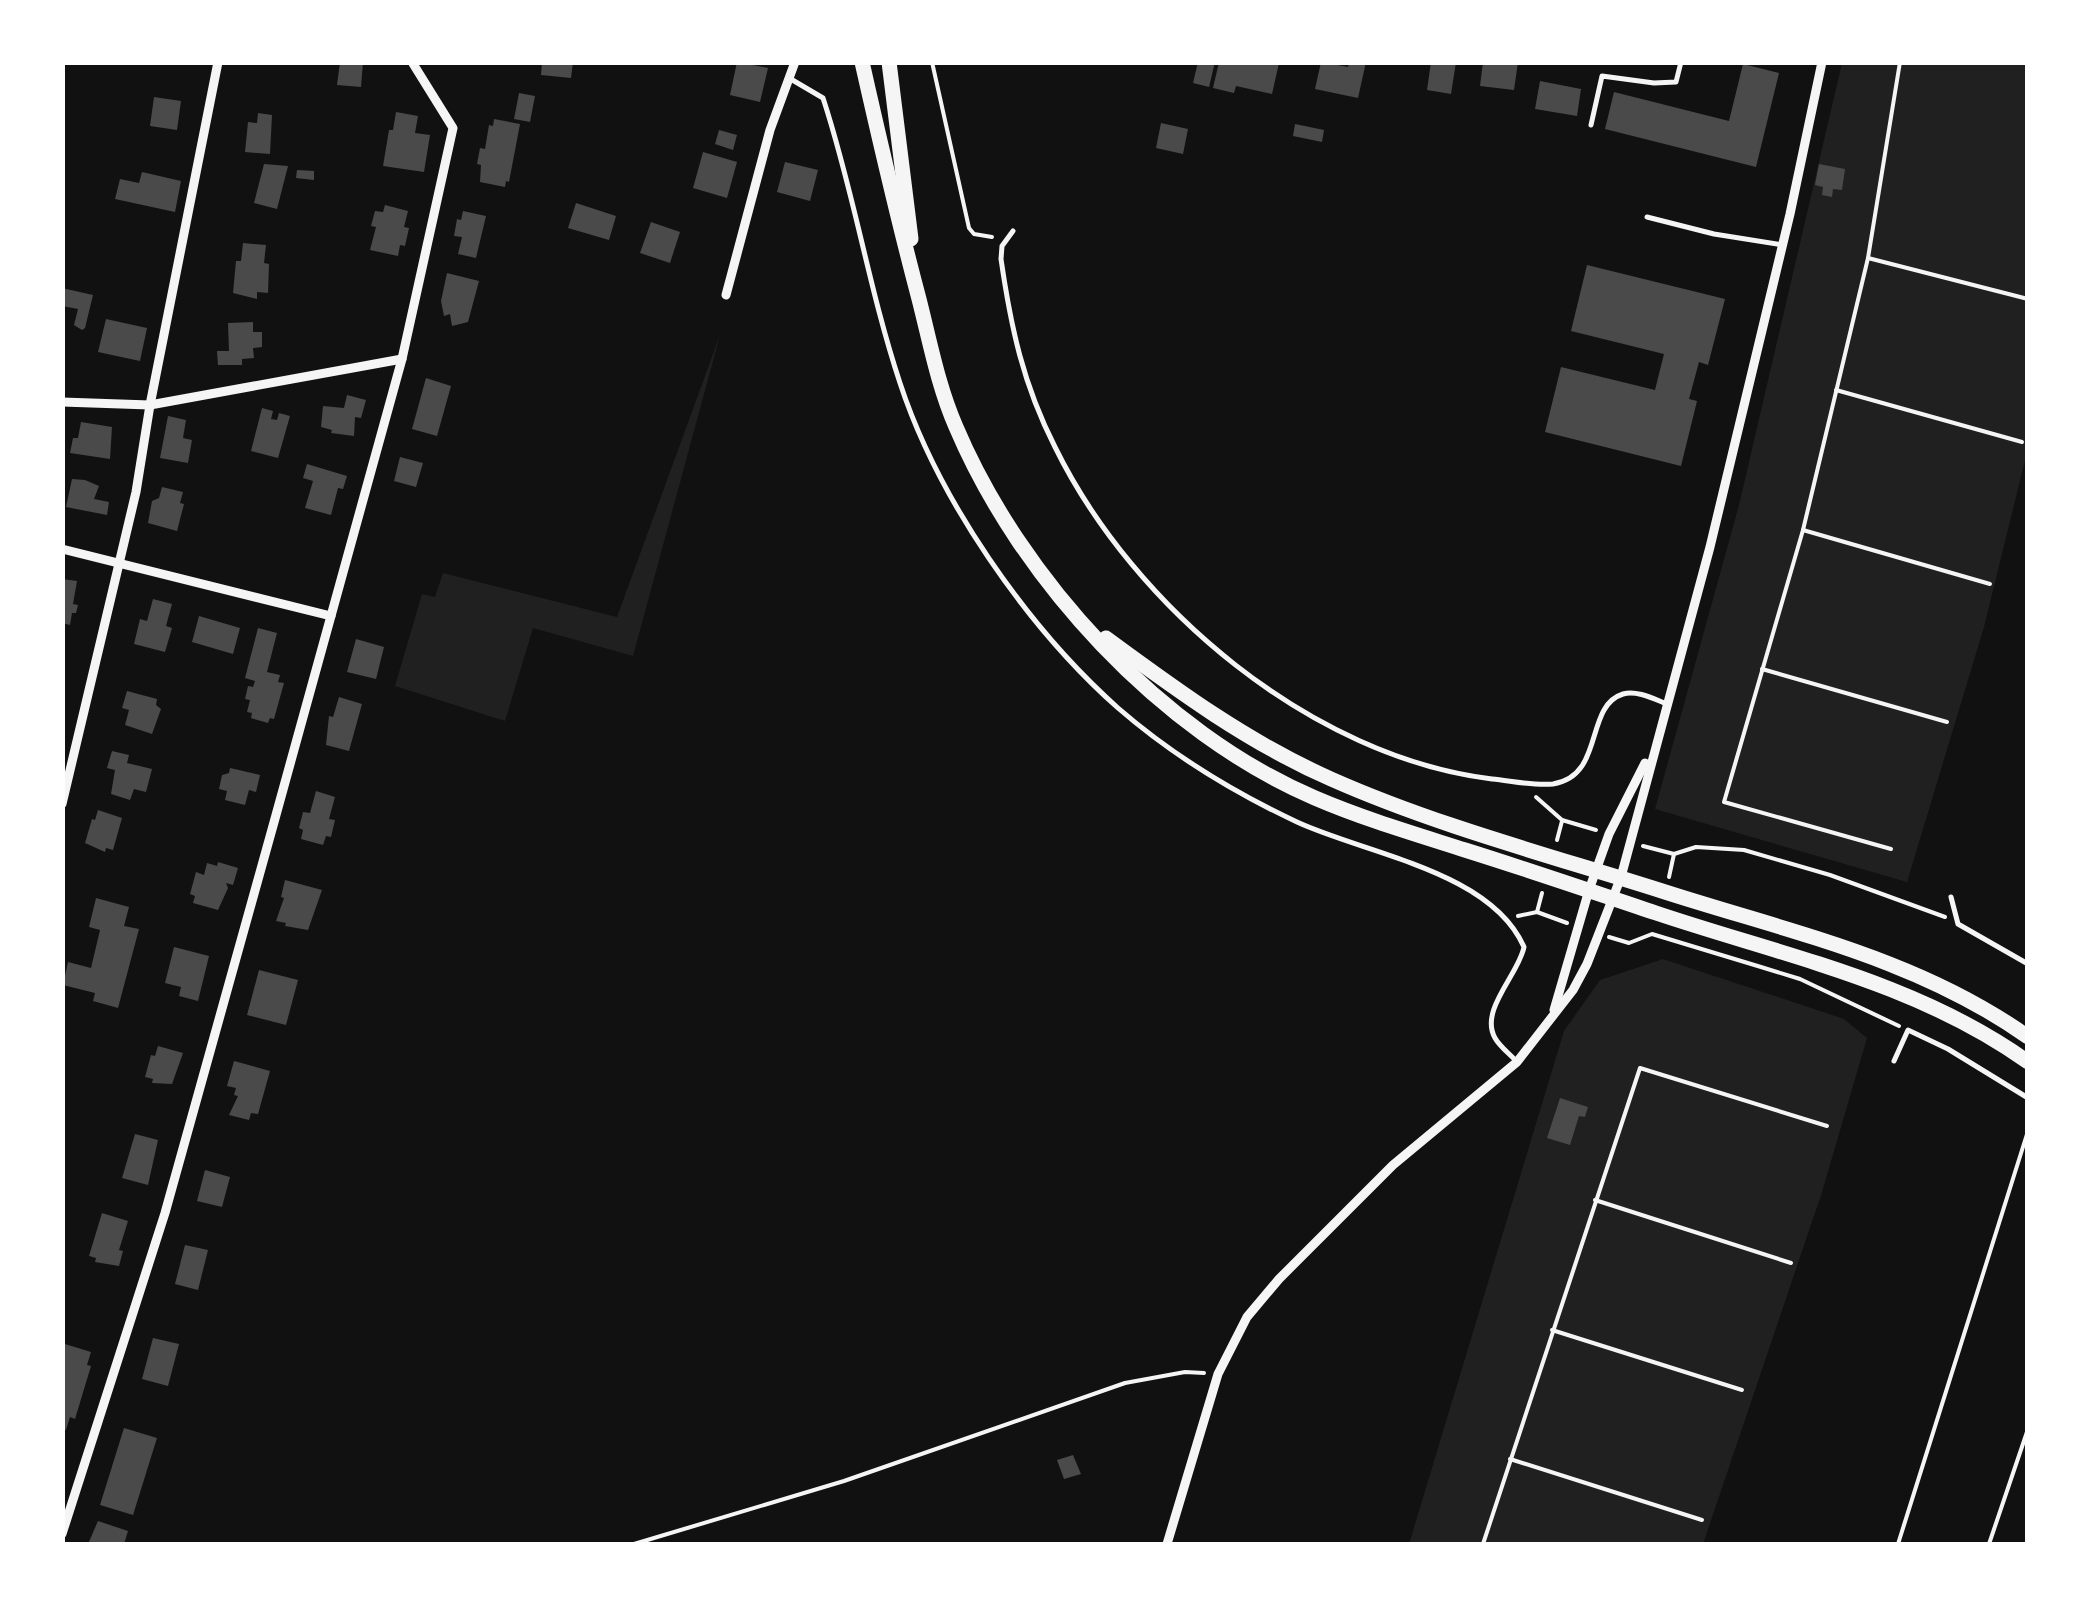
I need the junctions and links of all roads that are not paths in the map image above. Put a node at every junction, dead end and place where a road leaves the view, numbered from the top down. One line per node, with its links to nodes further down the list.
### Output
1 (218, 62): 17 (street)
2 (412, 62): 15 (street)
3 (795, 62): 8 (street)
4 (862, 62): 14 (main road)
5 (889, 62): 14 (main road)
6 (1681, 62): 9 (lane)
7 (1822, 62): 12 (street)
8 (790, 78): 13 (street); 34 (lane)
9 (1592, 125)
10 (1646, 216): 12 (lane)
11 (1013, 230): 22 (lane)
12 (1783, 245): 22 (street)
13 (726, 295)
14 (920, 303): 21 (main road)
15 (402, 359): 17 (street); 20 (street)
16 (62, 402): 17 (street)
17 (150, 405): 19 (street)
18 (62, 549): 19 (street)
19 (120, 562): 20 (street); 24 (street)
20 (331, 616): 37 (street)
21 (1083, 621): 25 (main road); 27 (main road)
22 (1667, 704): 23 (street)
23 (1654, 745): 25 (street); 26 (street)
24 (62, 804)
25 (1597, 870): 26 (main road); 27 (street)
26 (1621, 877): 29 (street); 32 (main road)
27 (1589, 890): 29 (main road); 31 (street)
28 (1951, 897): 30 (lane)
29 (1614, 898): 31 (street); 35 (main road)
30 (2028, 964)
31 (1552, 1018): 34 (street)
32 (2028, 1036)
33 (1894, 1061): 36 (lane)
34 (1517, 1062): 38 (street)
35 (2028, 1062)
36 (2028, 1098)
37 (62, 1534)
38 (1167, 1544)

